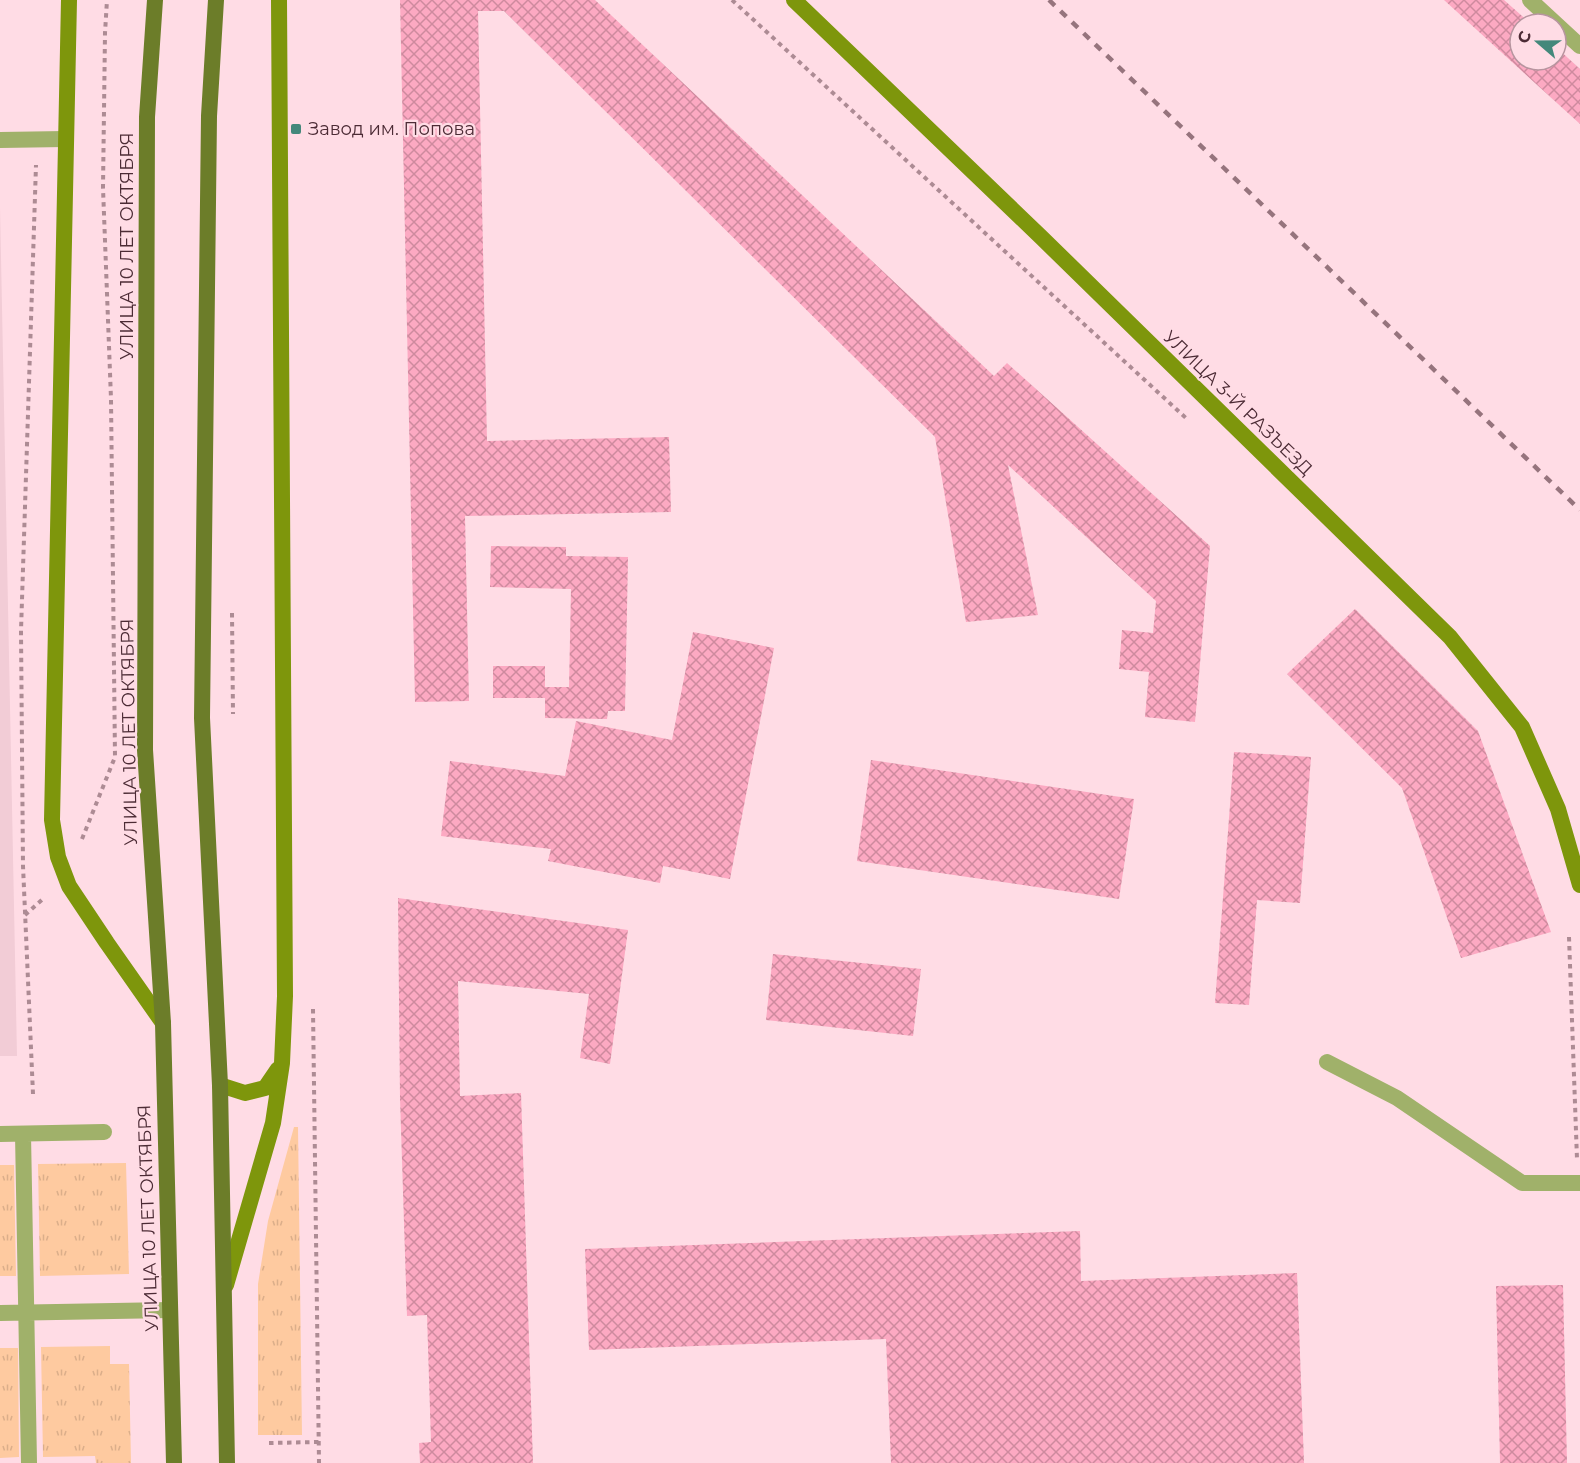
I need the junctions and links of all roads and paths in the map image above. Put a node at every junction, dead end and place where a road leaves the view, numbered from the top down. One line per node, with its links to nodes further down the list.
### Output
1 (69, 0): 10 (main road)
2 (107, 0): 14 (path)
3 (155, 0): 17 (main road, УЛИЦА 10 ЛЕТ ОКТЯБРЯ)
4 (216, 0): 20 (main road)
5 (279, 0): 19 (main road)
6 (732, 0): 13 (path)
7 (794, 0): 15 (main road, УЛИЦА 3-Й РАЗЪЕЗД)
8 (1530, 0): 9 (lane)
9 (1580, 46)
10 (65, 139): 12 (lane); 17 (main road)
11 (0, 140): 12 (lane)
12 (37, 140): 21 (path)
13 (1195, 427)
14 (115, 757)
15 (1580, 885)
16 (1569, 938): 25 (path)
17 (163, 1023): 27 (main road, УЛИЦА 10 ЛЕТ ОКТЯБРЯ)
18 (1327, 1062): 25 (lane)
19 (282, 1063): 20 (main road); 26 (main road)
20 (220, 1085): 26 (main road)
21 (33, 1094)
22 (104, 1132): 24 (lane)
23 (0, 1134): 24 (lane)
24 (24, 1134): 29 (lane)
25 (1579, 1183)
26 (224, 1292): 34 (main road)
27 (170, 1310): 29 (lane); 33 (main road, УЛИЦА 10 ЛЕТ ОКТЯБРЯ)
28 (0, 1313): 29 (lane)
29 (27, 1313): 32 (lane)
30 (319, 1442): 31 (path)
31 (269, 1443)
32 (29, 1463)
33 (174, 1463)
34 (227, 1463)

